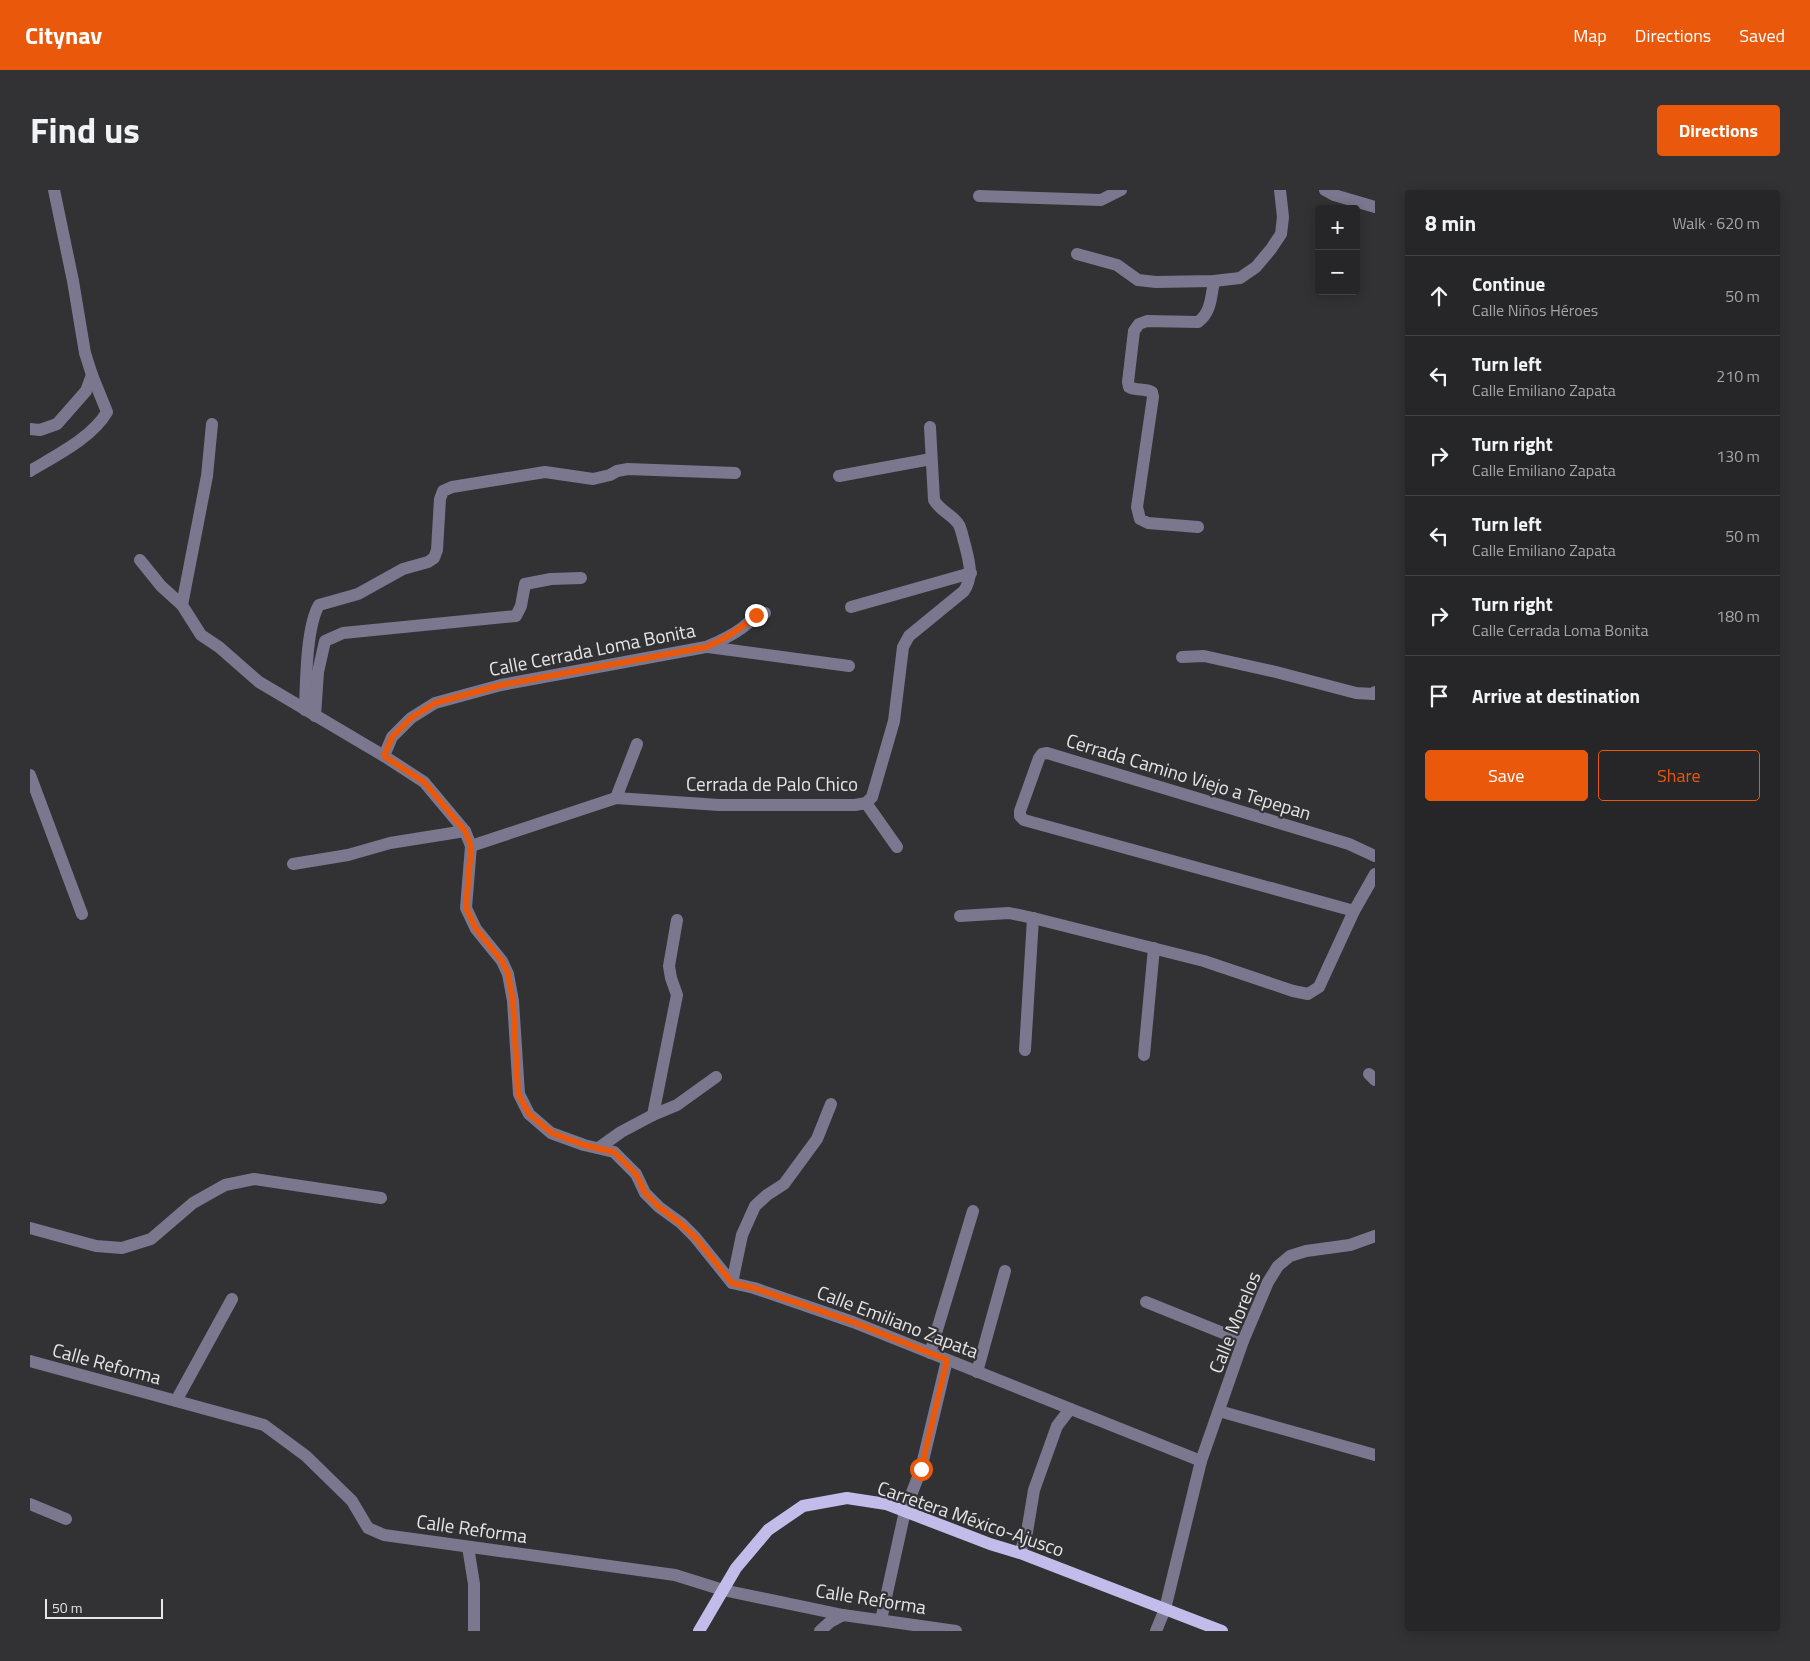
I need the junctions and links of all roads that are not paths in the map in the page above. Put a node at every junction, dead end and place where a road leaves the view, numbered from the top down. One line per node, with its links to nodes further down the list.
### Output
1 (54, 190): 9 (street)
2 (1121, 190): 5 (street)
3 (1280, 190): 8 (street)
4 (1325, 190): 6 (street)
5 (979, 196)
6 (1375, 207)
7 (1077, 254): 8 (street)
8 (1214, 281): 17 (street)
9 (92, 375): 12 (street); 14 (street)
10 (212, 424): 21 (street)
11 (930, 427): 13 (street)
12 (30, 429)
13 (930, 459): 16 (street); 19 (street)
14 (30, 471)
15 (735, 473): 28 (street)
16 (839, 476)
17 (1198, 527)
18 (140, 560): 21 (street)
19 (971, 573): 22 (street); 33 (street, Cerrada de Palo Chico)
20 (581, 578): 28 (street)
21 (182, 605): 28 (street)
22 (851, 607)
23 (765, 613): 24 (street, Calle Cerrada Loma Bonita)
24 (706, 647): 26 (street); 30 (street, Calle Cerrada Loma Bonita)
25 (1182, 657): 27 (street)
26 (849, 666)
27 (1375, 692)
28 (310, 713): 30 (street)
29 (637, 744): 32 (street)
30 (384, 756): 34 (street)
31 (30, 775): 41 (street)
32 (616, 798): 33 (street, Cerrada de Palo Chico); 35 (street, Cerrada de Palo Chico)
33 (866, 803): 36 (street)
34 (465, 831): 35 (street); 38 (street)
35 (471, 846): 51 (street)
36 (897, 847)
37 (1375, 856): 40 (street, Cerrada Camino Viejo a Tepepan)
38 (293, 864)
39 (1375, 874): 40 (street)
40 (1354, 911): 45 (street)
41 (82, 914)
42 (960, 916): 43 (street)
43 (1033, 918): 45 (street); 46 (street)
44 (677, 920): 50 (street)
45 (1154, 948): 47 (street)
46 (1025, 1050)
47 (1144, 1055)
48 (716, 1077): 50 (street)
49 (831, 1104): 57 (street)
50 (653, 1115): 51 (street)
51 (600, 1147): 57 (street)
52 (381, 1198): 54 (street)
53 (973, 1211): 61 (street)
54 (30, 1228)
55 (1375, 1236): 60 (street, Calle Morelos)
56 (1005, 1271): 64 (street)
57 (732, 1283): 61 (street, Calle Emiliano Zapata)
58 (232, 1299): 65 (street)
59 (1146, 1302): 60 (street)
60 (1244, 1341): 67 (street, Calle Morelos)
61 (930, 1353): 62 (street, Calle Emiliano Zapata)
62 (947, 1360): 64 (street, Calle Emiliano Zapata); 71 (street)
63 (30, 1361): 65 (street, Calle Reforma)
64 (976, 1372): 66 (street, Calle Emiliano Zapata)
65 (176, 1401): 73 (street, Calle Reforma)
66 (1070, 1409): 69 (street, Calle Emiliano Zapata); 74 (street)
67 (1219, 1411): 68 (street); 69 (street, Calle Morelos)
68 (1375, 1455)
69 (1201, 1461): 76 (street, Calle Morelos)
70 (30, 1504): 72 (street)
71 (905, 1511): 74 (main road, Carretera México-Ajusco); 75 (main road, Carretera México-Ajusco); 78 (street)
72 (66, 1518)
73 (468, 1547): 75 (street, Calle Reforma); 79 (street)
74 (1020, 1553): 76 (main road, Carretera México-Ajusco)
75 (723, 1590): 77 (street, Calle Reforma); 80 (main road, Carretera México-Ajusco)
76 (1165, 1609): 83 (street, Calle Morelos); 84 (main road, Carretera México-Ajusco)
77 (843, 1615): 78 (street, Calle Reforma); 81 (street)
78 (880, 1620): 82 (street, Calle Reforma)
79 (474, 1631)
80 (699, 1631)
81 (820, 1631)
82 (956, 1631)
83 (1156, 1631)
84 (1222, 1631)

